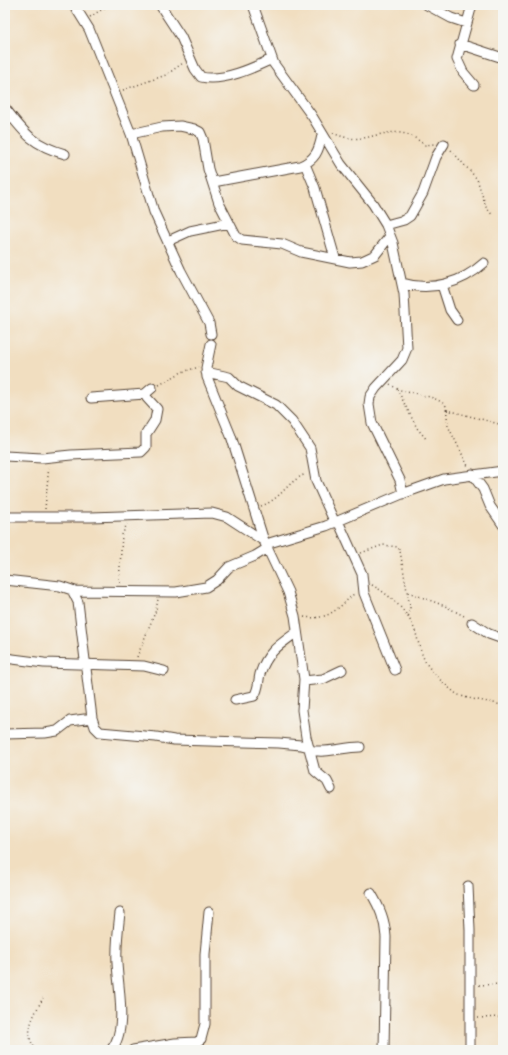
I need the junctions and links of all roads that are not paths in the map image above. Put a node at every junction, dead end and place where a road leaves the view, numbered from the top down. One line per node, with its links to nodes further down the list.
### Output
1 (74, 5): 12 (street)
2 (160, 5): 9 (street)
3 (253, 5): 9 (street)
4 (427, 5): 6 (street)
5 (472, 5): 6 (street)
6 (466, 23): 7 (street)
7 (460, 44): 8 (street); 10 (street)
8 (503, 58)
9 (272, 59): 13 (street)
10 (474, 85)
11 (5, 108): 15 (street)
12 (131, 134): 17 (street); 21 (street)
13 (322, 135): 16 (street); 19 (street)
14 (444, 144): 19 (street)
15 (65, 154)
16 (305, 164): 17 (street); 22 (street)
17 (213, 182): 18 (street)
18 (229, 223): 21 (street); 22 (street)
19 (386, 225): 20 (street)
20 (390, 236): 22 (street); 24 (street)
21 (168, 241): 27 (street)
22 (335, 258)
23 (484, 263): 25 (street)
24 (402, 283): 25 (street); 34 (street)
25 (442, 285): 26 (street)
26 (457, 320)
27 (212, 334)
28 (211, 344): 29 (street)
29 (206, 368): 36 (street); 38 (street)
30 (91, 398): 31 (street)
31 (5, 456)
32 (503, 471): 33 (street)
33 (472, 474): 34 (street); 37 (street)
34 (403, 494): 36 (street)
35 (5, 517): 38 (street)
36 (336, 522): 38 (street); 47 (street)
37 (503, 526)
38 (266, 544): 40 (street); 42 (street)
39 (5, 580): 40 (street)
40 (72, 590): 45 (street)
41 (472, 623): 43 (street)
42 (297, 632): 49 (street); 50 (street)
43 (503, 639)
44 (5, 658): 45 (street)
45 (86, 665): 48 (street); 51 (street)
46 (342, 670): 49 (street)
47 (395, 670)
48 (164, 671)
49 (304, 681): 54 (street)
50 (235, 700)
51 (92, 718): 52 (street); 54 (street)
52 (5, 734)
53 (360, 747): 54 (street)
54 (309, 749): 55 (street)
55 (331, 789)
56 (468, 886): 63 (street)
57 (371, 893): 62 (street)
58 (209, 912): 61 (street)
59 (120, 913): 60 (street)
60 (111, 1050)
61 (133, 1050)
62 (384, 1050)
63 (470, 1050)

